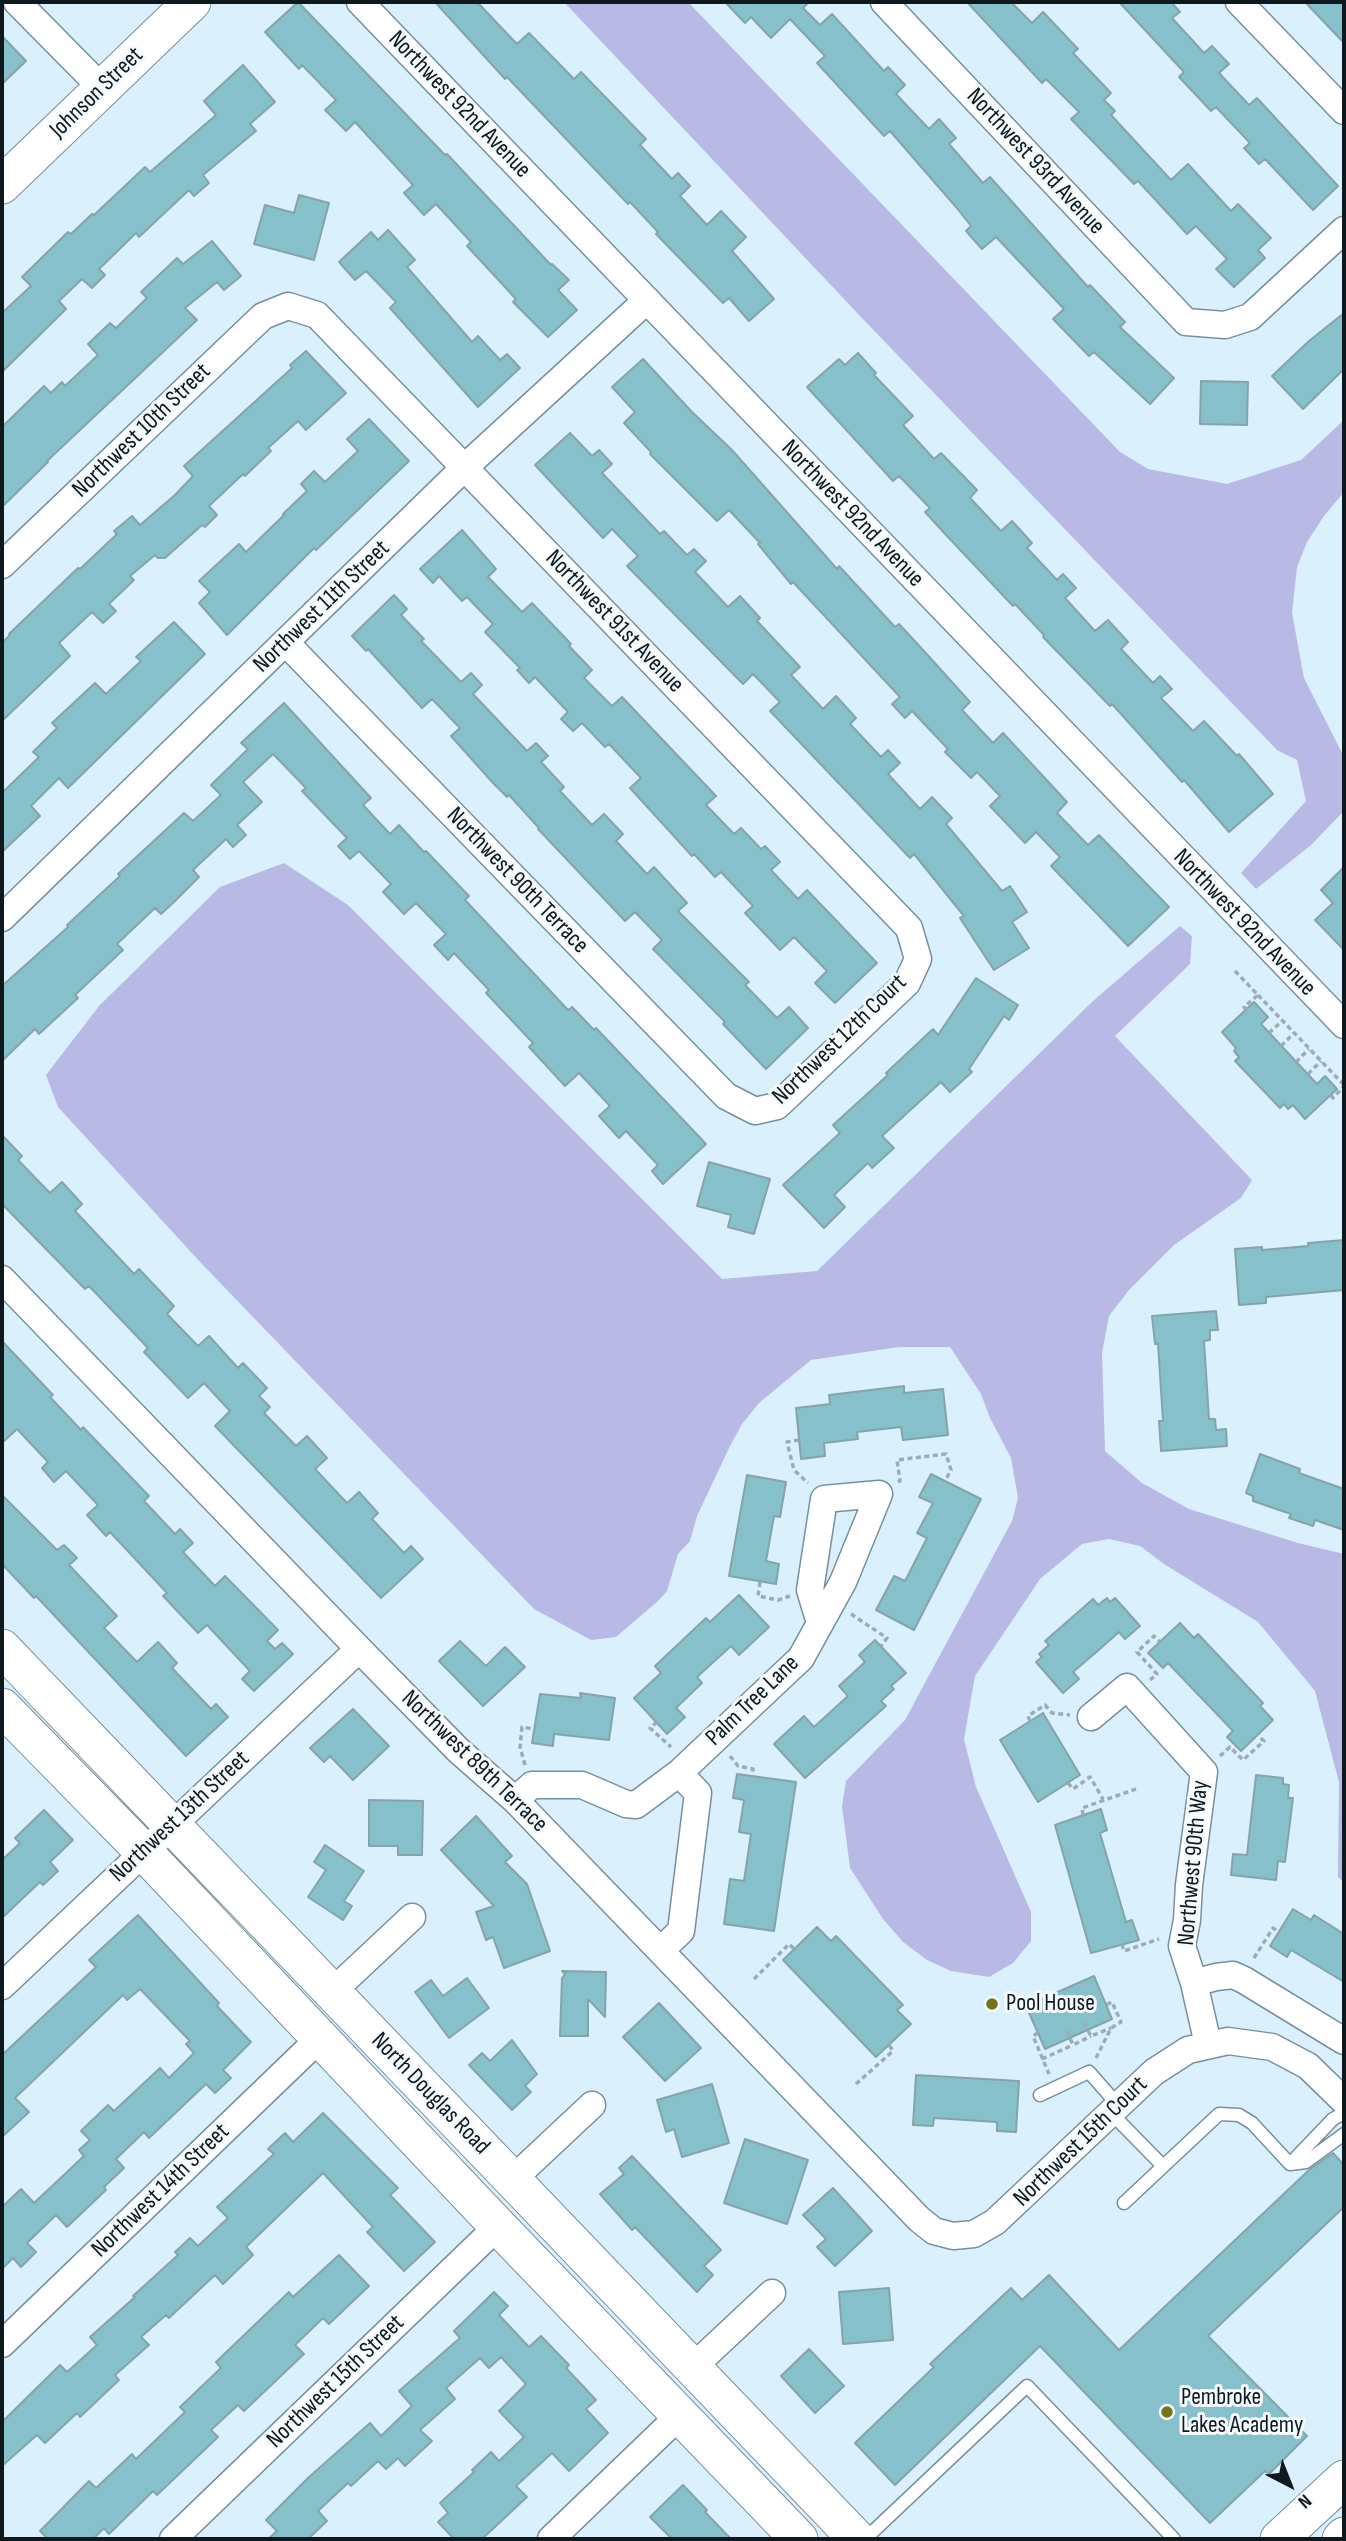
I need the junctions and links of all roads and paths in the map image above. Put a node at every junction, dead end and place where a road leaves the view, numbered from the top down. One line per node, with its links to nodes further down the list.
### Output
1 (17, 2): 6 (street)
2 (192, 2): 6 (main road, Johnson Street)
3 (359, 2): 10 (street, Northwest 92nd Avenue)
4 (884, 2): 9 (street, Northwest 93rd Avenue)
5 (1239, 2): 7 (street)
6 (102, 89): 8 (main road, Johnson Street)
7 (1344, 111)
8 (2, 185)
9 (1344, 230)
10 (647, 300): 12 (street, Northwest 11th Street); 20 (street, Northwest 92nd Avenue)
11 (288, 306): 12 (street, Northwest 91st Avenue); 13 (street, Northwest 10th Street)
12 (464, 468): 14 (street, Northwest 11th Street); 16 (street, Northwest 91st Avenue)
13 (2, 565)
14 (286, 643): 15 (street, Northwest 11th Street); 31 (street, Northwest 90th Terrace)
15 (2, 918)
16 (918, 959): 31 (street, Northwest 12th Court)
17 (1235, 971): 18 (path)
18 (1258, 995): 19 (path); 21 (path)
19 (1247, 1010)
20 (1341, 1016)
21 (1282, 1021): 22 (path); 23 (path)
22 (1269, 1033)
23 (1294, 1033): 24 (path); 25 (path)
24 (1281, 1046)
25 (1310, 1049): 26 (path); 27 (path)
26 (1321, 1061): 28 (path); 29 (path)
27 (1296, 1062)
28 (1308, 1074)
29 (1344, 1086): 30 (path)
30 (1331, 1095)
31 (755, 1111)
32 (2, 1279): 42 (street, Northwest 89th Terrace)
33 (799, 1440): 36 (path)
34 (946, 1481): 35 (path)
35 (879, 1494): 36 (street); 38 (street, Palm Tree Lane)
36 (824, 1499): 38 (street, Palm Tree Lane)
37 (760, 1582): 38 (path)
38 (820, 1605): 40 (path); 50 (street, Palm Tree Lane)
39 (1160, 1642): 43 (path)
40 (881, 1646)
41 (2, 1648): 59 (main road, North Douglas Road)
42 (359, 1649): 56 (street, Northwest 89th Terrace); 59 (street, Northwest 13th Street)
43 (1130, 1691): 45 (street); 52 (street, Northwest 90th Way)
44 (2, 1707): 60 (main road, North Douglas Road)
45 (1091, 1717): 46 (path)
46 (1030, 1721)
47 (657, 1722): 51 (path)
48 (534, 1729): 56 (path)
49 (1257, 1735): 52 (path)
50 (714, 1740): 51 (street, Palm Tree Lane); 53 (path)
51 (684, 1768): 56 (street, Palm Tree Lane); 66 (street)
52 (1204, 1772): 69 (street, Northwest 90th Way)
53 (753, 1776)
54 (1068, 1783): 57 (path)
55 (1136, 1789): 57 (path)
56 (524, 1793): 66 (street, Northwest 89th Terrace)
57 (1104, 1800): 58 (path)
58 (1083, 1815)
59 (172, 1823): 60 (street, Northwest 13th Street); 71 (main road, North Douglas Road)
60 (143, 1851): 70 (street, Northwest 13th Street); 78 (main road, North Douglas Road)
61 (412, 1917): 71 (street)
62 (1279, 1932): 68 (path)
63 (1167, 1937): 64 (path)
64 (1122, 1944)
65 (794, 1949): 67 (path)
66 (661, 1950): 98 (street, Northwest 89th Terrace)
67 (754, 1979)
68 (1244, 1980): 69 (street, Northwest 90th Way); 79 (street, Northwest 90th Way)
69 (1194, 1983): 80 (street, Northwest 90th Way)
70 (2, 1986)
71 (332, 1992): 95 (main road, North Douglas Road)
72 (1106, 2005): 74 (path)
73 (1084, 2023): 77 (path)
74 (1111, 2028): 77 (path); 84 (path)
75 (1067, 2031): 81 (path)
76 (1038, 2033): 83 (path)
77 (1091, 2036): 81 (path)
78 (320, 2038): 97 (main road, North Douglas Road); 100 (street, Northwest 14th Street)
79 (1344, 2041)
80 (1208, 2044): 88 (street); 90 (street, Northwest 15th Court)
81 (1073, 2045): 83 (path)
82 (889, 2046): 85 (path)
83 (1042, 2059): 86 (path)
84 (1088, 2073): 86 (lane); 90 (lane)
85 (856, 2084)
86 (1055, 2088): 87 (lane)
87 (1040, 2095)
88 (1344, 2101)
89 (592, 2105): 95 (street)
90 (1114, 2109): 94 (lane); 98 (street, Northwest 15th Court)
91 (1344, 2113): 93 (lane)
92 (1344, 2134): 93 (lane)
93 (1290, 2164): 94 (lane)
94 (1163, 2166): 96 (lane)
95 (512, 2180): 101 (main road, North Douglas Road)
96 (1124, 2203)
97 (498, 2226): 102 (main road, North Douglas Road); 104 (street, Northwest 15th Street)
98 (953, 2236)
99 (772, 2293): 101 (street)
100 (2, 2344)
101 (693, 2368): 108 (main road, North Douglas Road)
102 (691, 2426): 105 (street); 106 (main road, North Douglas Road); 107 (main road)
103 (1344, 2479): 111 (main road)
104 (173, 2539)
105 (551, 2539)
106 (799, 2539)
107 (845, 2539)
108 (857, 2539)
109 (865, 2539): 110 (lane)
110 (1174, 2539)
111 (1279, 2539)

